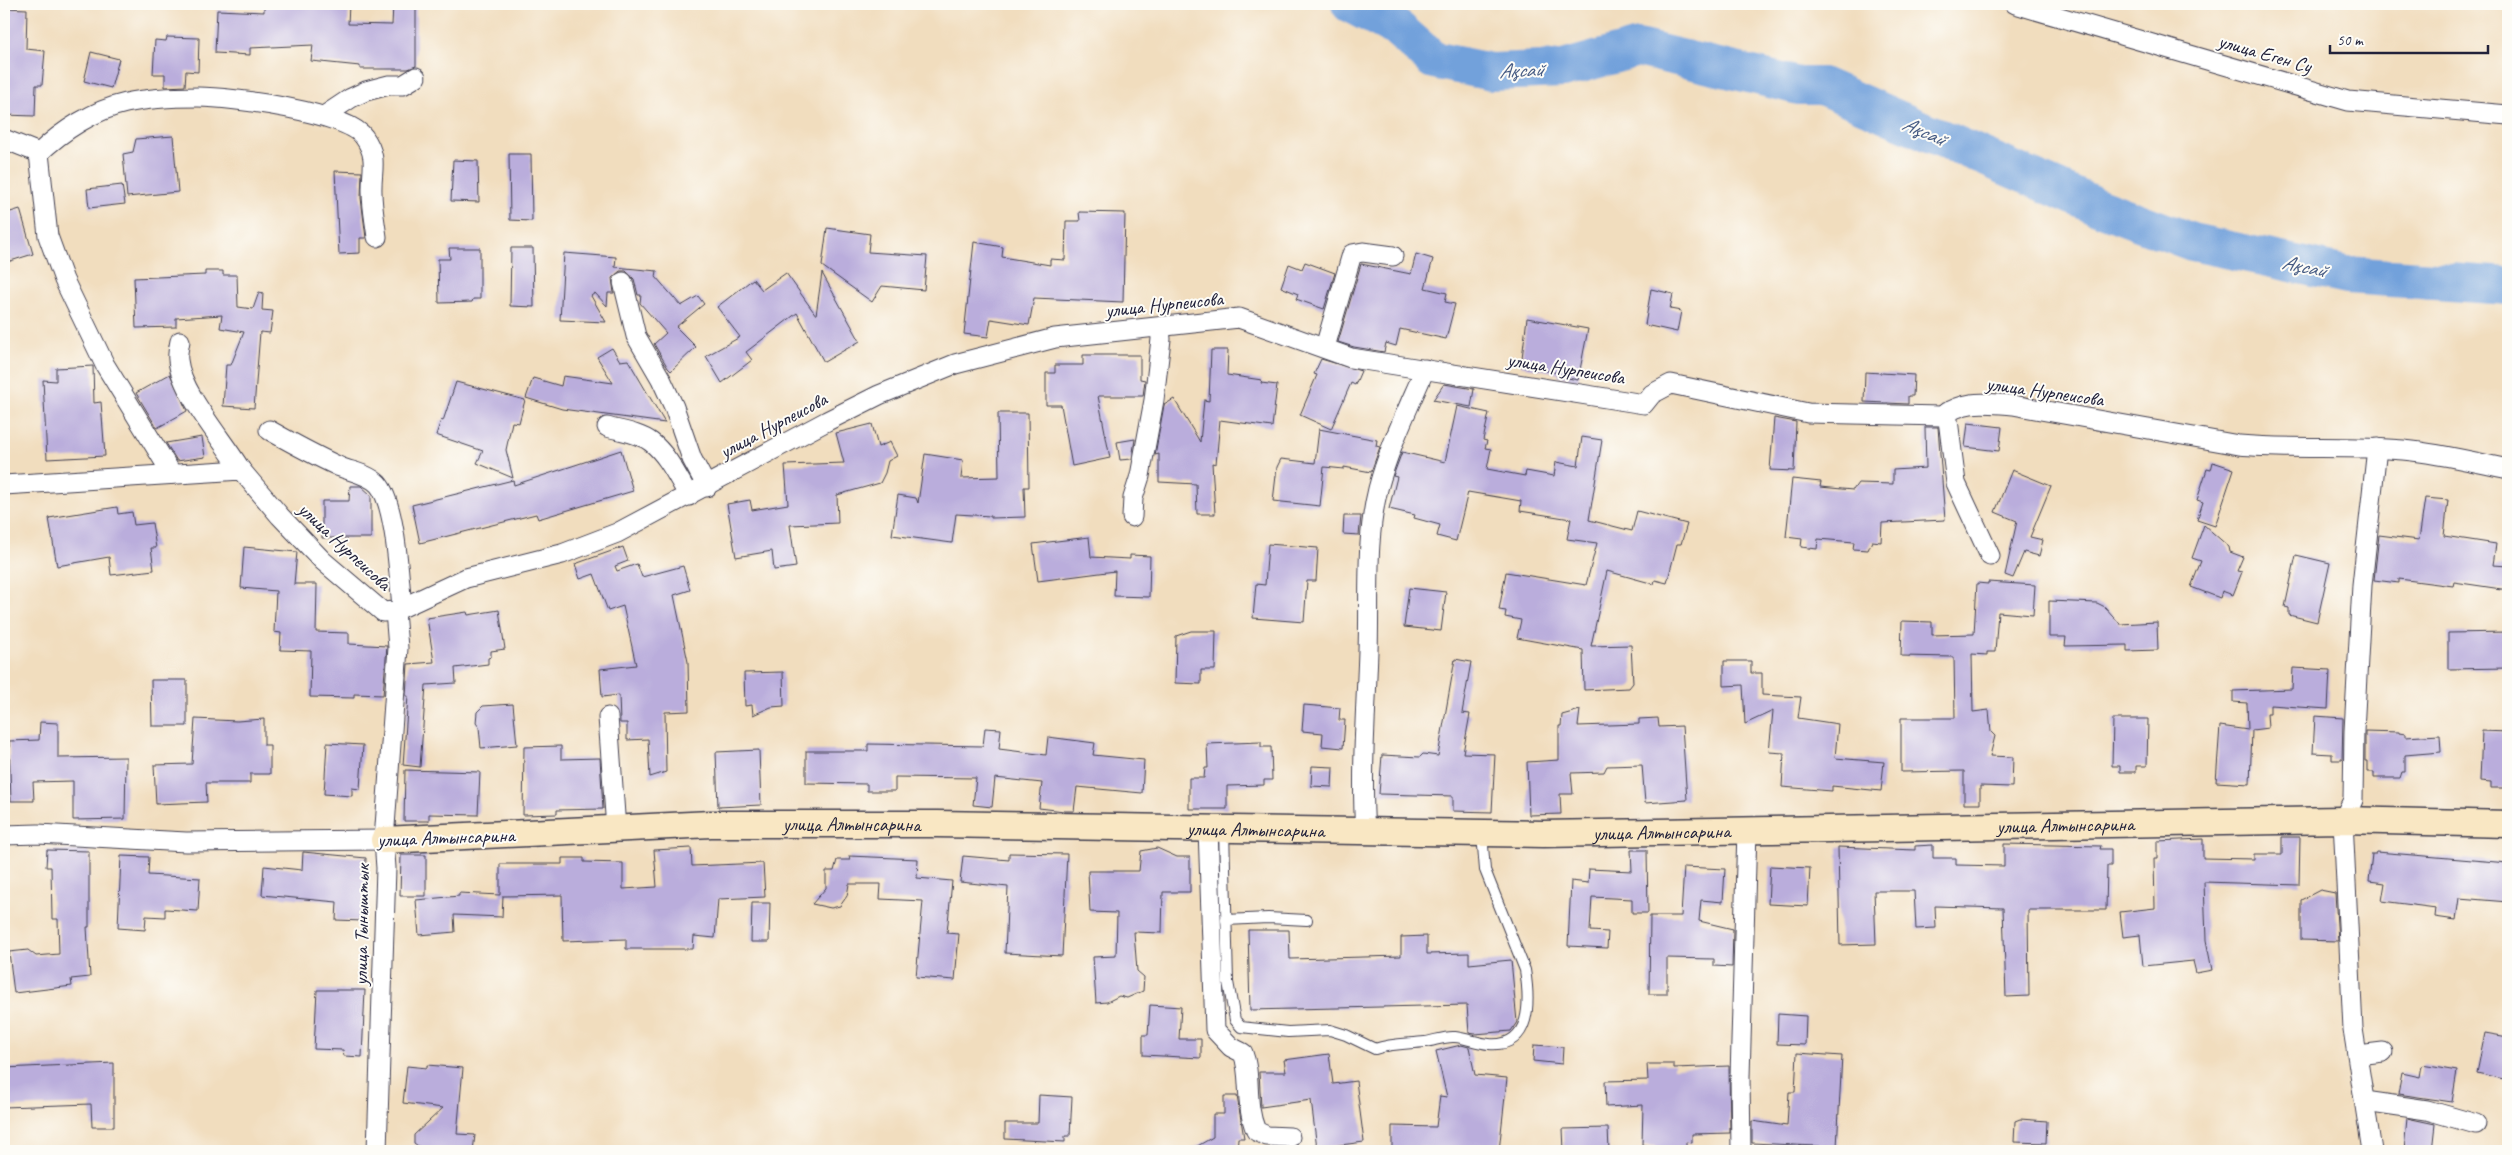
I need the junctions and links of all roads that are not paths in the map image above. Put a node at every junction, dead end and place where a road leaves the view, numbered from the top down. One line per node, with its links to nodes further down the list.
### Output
1 (2015, 4): 3 (street, улица Еген Су)
2 (416, 77): 4 (street)
3 (2508, 114)
4 (324, 116): 6 (street); 7 (street)
5 (4, 139): 6 (street)
6 (39, 153): 20 (street)
7 (377, 237)
8 (1393, 256): 12 (street)
9 (623, 282): 22 (street)
10 (1160, 328): 12 (street, улица Нурпеисова); 22 (street, улица Нурпеисова); 24 (street)
11 (180, 341): 19 (street, улица Нурпеисова)
12 (1325, 347): 13 (street, улица Нурпеисова)
13 (1425, 369): 14 (street, улица Нурпеисова); 33 (street)
14 (1947, 412): 17 (street, улица Нурпеисова); 25 (street)
15 (607, 427): 23 (street)
16 (269, 430): 26 (street, улица Тыныштык)
17 (2376, 448): 18 (street, улица Нурпеисова); 28 (street)
18 (2508, 469)
19 (242, 470): 20 (street); 26 (street, улица Нурпеисова)
20 (172, 474): 21 (street)
21 (4, 485)
22 (707, 487): 23 (street, улица Нурпеисова)
23 (689, 496): 26 (street, улица Нурпеисова)
24 (1132, 517)
25 (1990, 556)
26 (399, 609): 36 (street, улица Тыныштык)
27 (608, 716): 30 (street)
28 (2343, 820): 29 (street, улица Алтынсарина); 32 (street, улица Алтынсарина); 40 (street)
29 (2508, 824)
30 (616, 828): 31 (street, улица Алтынсарина); 36 (street, улица Алтынсарина)
31 (1216, 829): 33 (street, улица Алтынсарина); 37 (lane); 43 (street)
32 (1747, 829): 34 (street, улица Алтынсарина); 45 (street)
33 (1365, 832): 34 (street, улица Алтынсарина)
34 (1482, 833): 37 (lane)
35 (4, 835): 36 (street, улица Алтынсарина)
36 (384, 840): 44 (street, улица Тыныштык)
37 (1226, 920): 38 (lane)
38 (1307, 920)
39 (2383, 1052): 40 (street)
40 (2358, 1055): 41 (street)
41 (2365, 1101): 42 (street); 46 (street)
42 (2476, 1124)
43 (1290, 1137)
44 (377, 1151)
45 (1741, 1151)
46 (2372, 1151)

